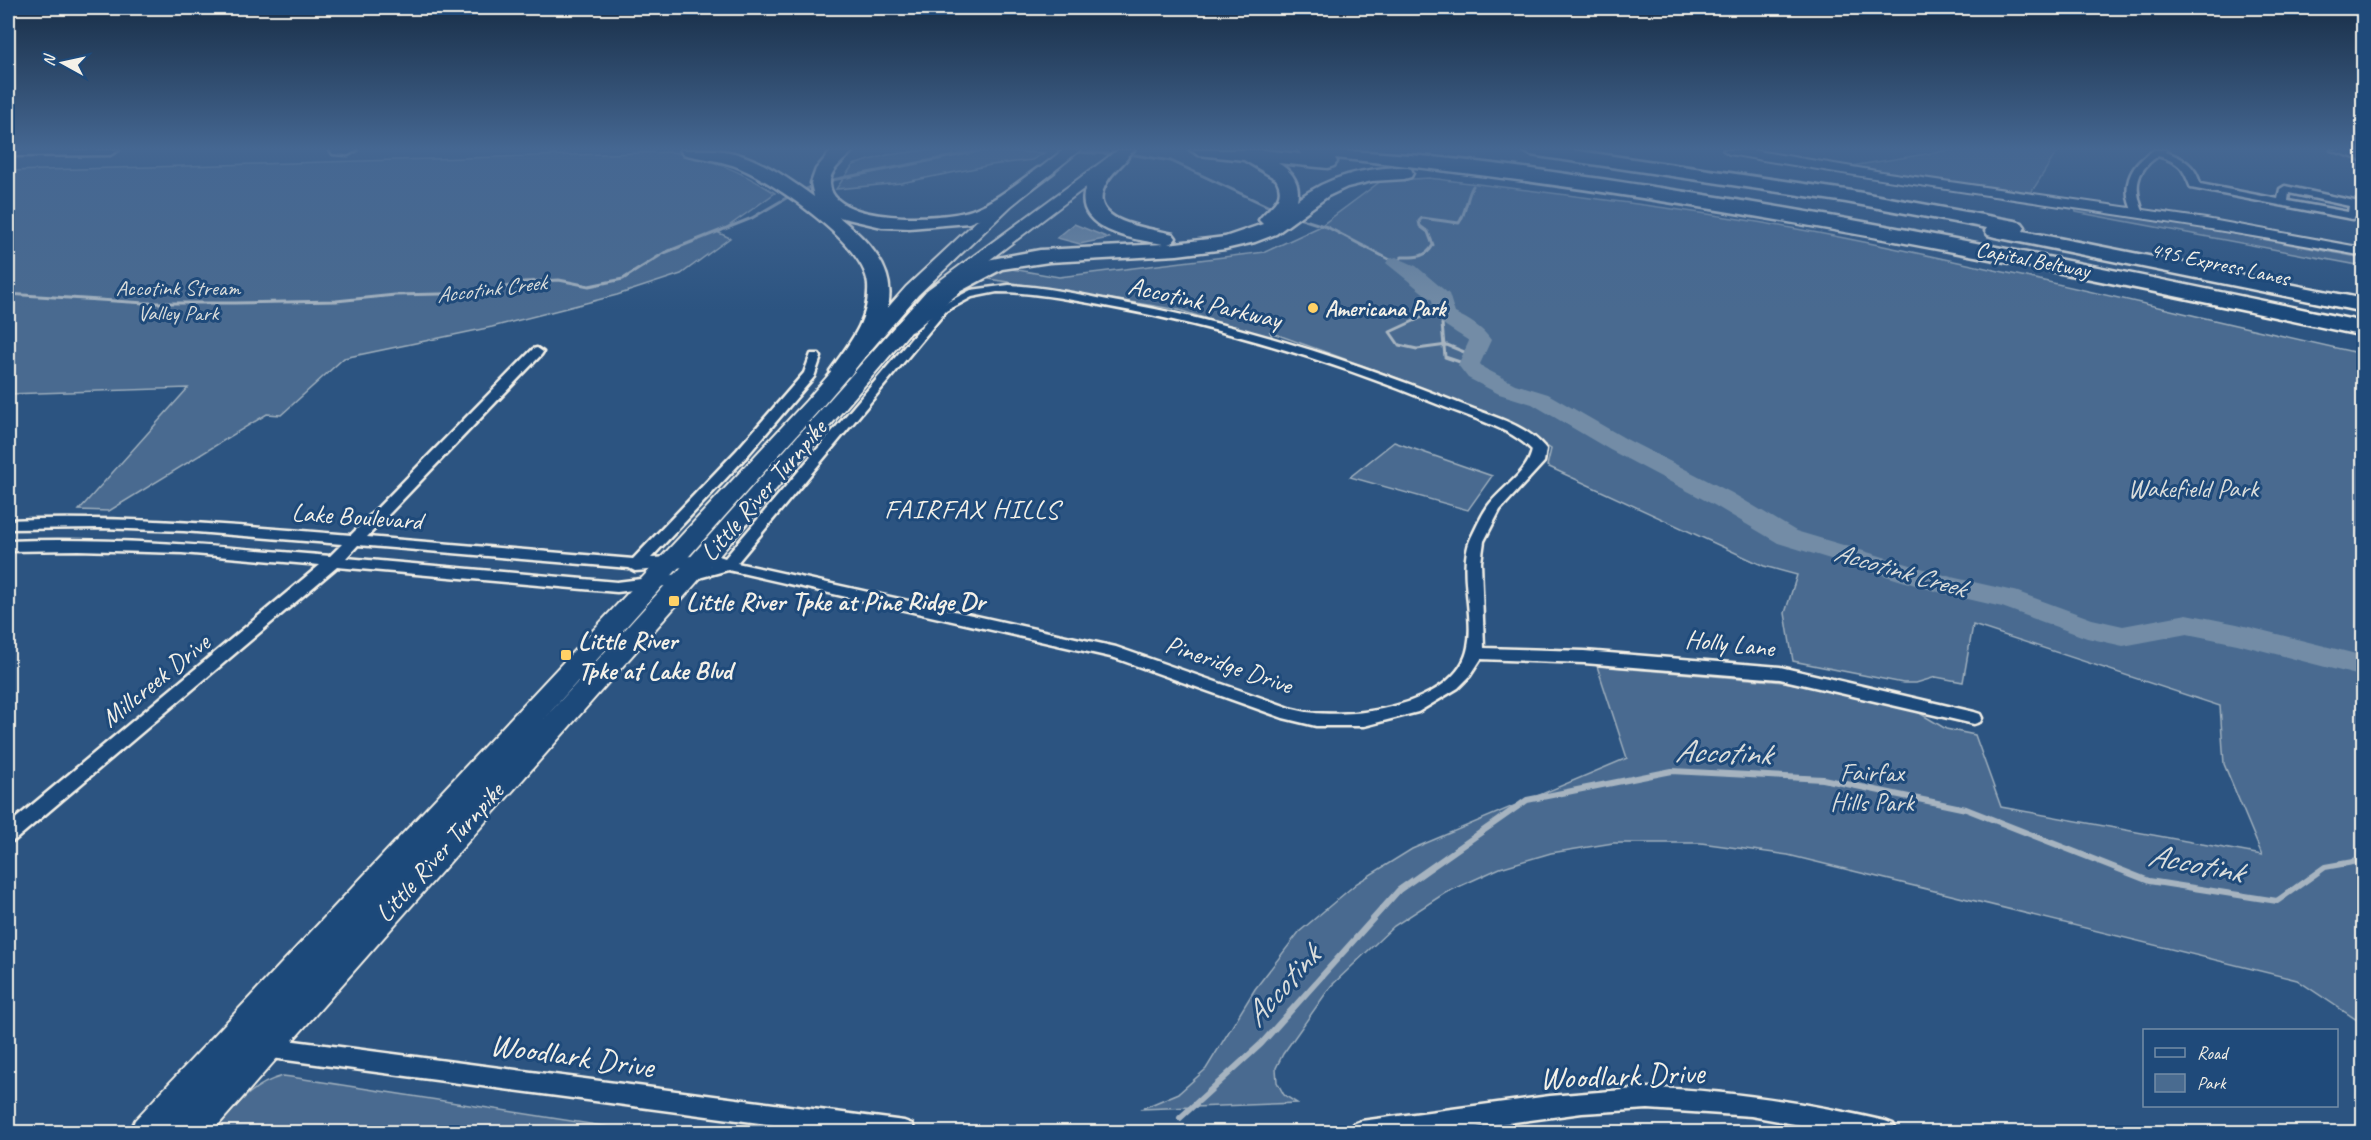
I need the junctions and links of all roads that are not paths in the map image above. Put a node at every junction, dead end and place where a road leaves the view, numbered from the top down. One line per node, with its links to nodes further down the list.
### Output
1 (816, 203): 18 (highway)
2 (826, 203): 18 (highway)
3 (1000, 203): 18 (highway)
4 (1005, 203): 31 (main road, Little River Turnpike)
5 (1059, 203): 27 (main road, Little River Turnpike)
6 (1094, 203): 20 (highway)
7 (1296, 203): 20 (highway)
8 (1682, 203): 22 (highway)
9 (1723, 203): 22 (highway, Capital Beltway)
10 (1786, 203): 26 (highway, 495 Express Lanes)
11 (1833, 203): 25 (highway, 495 Express Lanes)
12 (1881, 203): 21 (highway, Capital Beltway)
13 (1907, 203): 21 (highway)
14 (2064, 203): 19 (street)
15 (2135, 203): 19 (street)
16 (2289, 203): 17 (street)
17 (2351, 203)
18 (828, 210): 31 (highway)
19 (2139, 214): 23 (street)
20 (1260, 230): 27 (highway)
21 (2068, 237): 24 (highway, Capital Beltway)
22 (1931, 239): 28 (highway, Capital Beltway)
23 (2364, 252)
24 (2364, 297)
25 (2364, 306)
26 (2364, 318)
27 (905, 326): 37 (main road, Little River Turnpike)
28 (2364, 329)
29 (537, 352): 33 (street)
30 (815, 357): 37 (street)
31 (842, 371): 37 (main road, Little River Turnpike)
32 (8, 524): 33 (street, Lake Boulevard)
33 (356, 540): 35 (street, Millcreek Drive); 37 (street, Lake Boulevard)
34 (8, 546): 35 (street, Lake Boulevard)
35 (334, 562): 38 (street, Lake Boulevard); 41 (street, Millcreek Drive)
36 (727, 566): 37 (street, Pineridge Drive); 37 (street, Pineridge Drive); 39 (street, Pineridge Drive); 39 (street, Accotink Parkway)
37 (669, 569): 38 (street, Lake Boulevard); 38 (street); 42 (main road, Little River Turnpike)
38 (617, 586)
39 (1476, 653): 40 (street, Holly Lane)
40 (1974, 718)
41 (8, 835)
42 (248, 1044): 43 (main road, Little River Turnpike); 44 (main road, Little River Turnpike); 45 (street, Woodlark Drive)
43 (148, 1132)
44 (189, 1132)
45 (904, 1132)
46 (1361, 1132): 47 (street, Woodlark Drive)
47 (1885, 1132)

